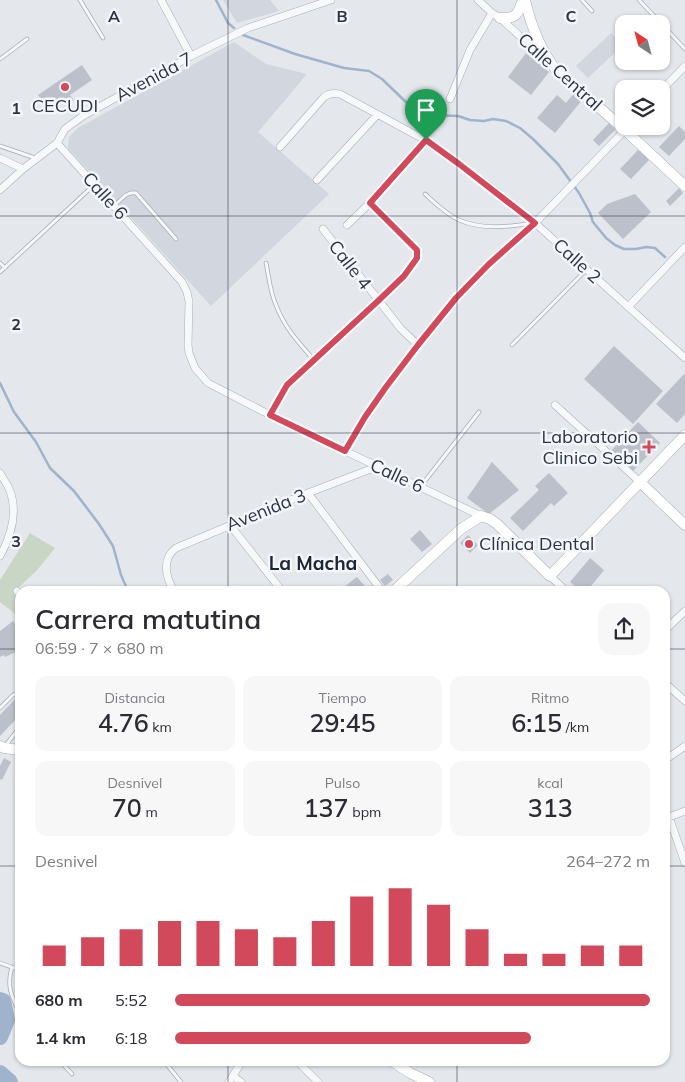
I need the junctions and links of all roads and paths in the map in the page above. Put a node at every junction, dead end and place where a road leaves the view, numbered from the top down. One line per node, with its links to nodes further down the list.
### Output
1 (80, 0): 10 (lane)
2 (161, 0): 13 (street)
3 (331, 0): 13 (street, Avenida 7)
4 (478, 0): 9 (street, Calle Central)
5 (524, 0): 9 (street); 16 (street)
6 (582, 0): 8 (lane)
7 (640, 0): 12 (lane)
8 (592, 11)
9 (496, 15): 16 (street, Calle Central); 18 (street)
10 (103, 38)
11 (27, 39): 14 (lane)
12 (685, 49)
13 (191, 56): 24 (street, Avenida 7)
14 (0, 59)
15 (685, 66): 17 (street)
16 (556, 70): 20 (street, Calle Central)
17 (670, 82)
18 (450, 99)
19 (377, 115): 23 (street, Calle 2); 26 (street, Calle 2); 30 (street)
20 (615, 119)
21 (620, 135): 37 (street)
22 (633, 135): 32 (street, Calle Central)
23 (426, 140): 35 (street); 37 (street, Calle 2)
24 (57, 143): 28 (street, Avenida 7); 31 (street, Calle 6)
25 (0, 146): 28 (lane)
26 (280, 147)
27 (0, 158): 29 (street)
28 (37, 159): 29 (street, Avenida 7)
29 (23, 169): 33 (street, Avenida 7)
30 (317, 180)
31 (94, 185): 36 (street, Calle 6); 44 (lane)
32 (685, 186)
33 (0, 190)
34 (425, 194): 37 (lane)
35 (370, 203): 38 (street); 47 (street)
36 (114, 206): 40 (lane); 55 (street, Calle 6)
37 (535, 223): 45 (street, Calle 2); 49 (street)
38 (347, 225)
39 (323, 230): 47 (street, Calle 4)
40 (176, 238)
41 (685, 247): 48 (street)
42 (0, 263): 44 (lane)
43 (266, 263): 52 (lane)
44 (5, 268): 46 (lane)
45 (586, 269): 48 (street, Calle 2); 50 (lane)
46 (0, 272)
47 (378, 301): 49 (street, Calle 4); 52 (street)
48 (628, 306): 51 (street, Calle 2)
49 (418, 345): 57 (street)
50 (512, 345)
51 (685, 358)
52 (314, 360): 55 (street)
53 (555, 405): 60 (street)
54 (479, 412): 61 (lane)
55 (270, 415): 57 (street, Calle 6)
56 (685, 435): 60 (street)
57 (345, 451): 58 (street, Calle 6)
58 (376, 467): 61 (street, Calle 6); 62 (street, Avenida 3)
59 (0, 473): 66 (street)
60 (640, 482): 65 (street); 67 (street)
61 (421, 486): 63 (street, Calle 6)
62 (308, 493): 64 (street, Avenida 3); 70 (street)
63 (481, 516): 67 (street, Calle 6); 71 (street)
64 (230, 525): 68 (street, Avenida 3); 69 (street)
65 (685, 525)
66 (0, 556)
67 (550, 576): 72 (street, Calle 6)
68 (171, 586)
69 (278, 586)
70 (378, 586)
71 (402, 586)
72 (561, 586)
73 (685, 610): 74 (street)
74 (670, 625)
75 (670, 688): 77 (street)
76 (15, 694): 78 (lane)
77 (685, 701)
78 (0, 708)
79 (15, 733): 81 (lane)
80 (685, 746): 83 (street)
81 (1, 749): 82 (street)
82 (15, 751)
83 (670, 756)
84 (685, 811): 85 (street)
85 (670, 817)
86 (670, 820): 87 (street)
87 (685, 863)
88 (0, 963): 89 (lane)
89 (12, 967): 90 (lane); 91 (lane)
90 (15, 968)
91 (15, 1003)
92 (65, 1066): 97 (lane)
93 (168, 1066): 99 (lane)
94 (239, 1066): 98 (street)
95 (302, 1066): 101 (street)
96 (400, 1066): 102 (street)
97 (72, 1074)
98 (231, 1079): 100 (street)
99 (181, 1082)
100 (241, 1082)
101 (318, 1082)
102 (429, 1082)

